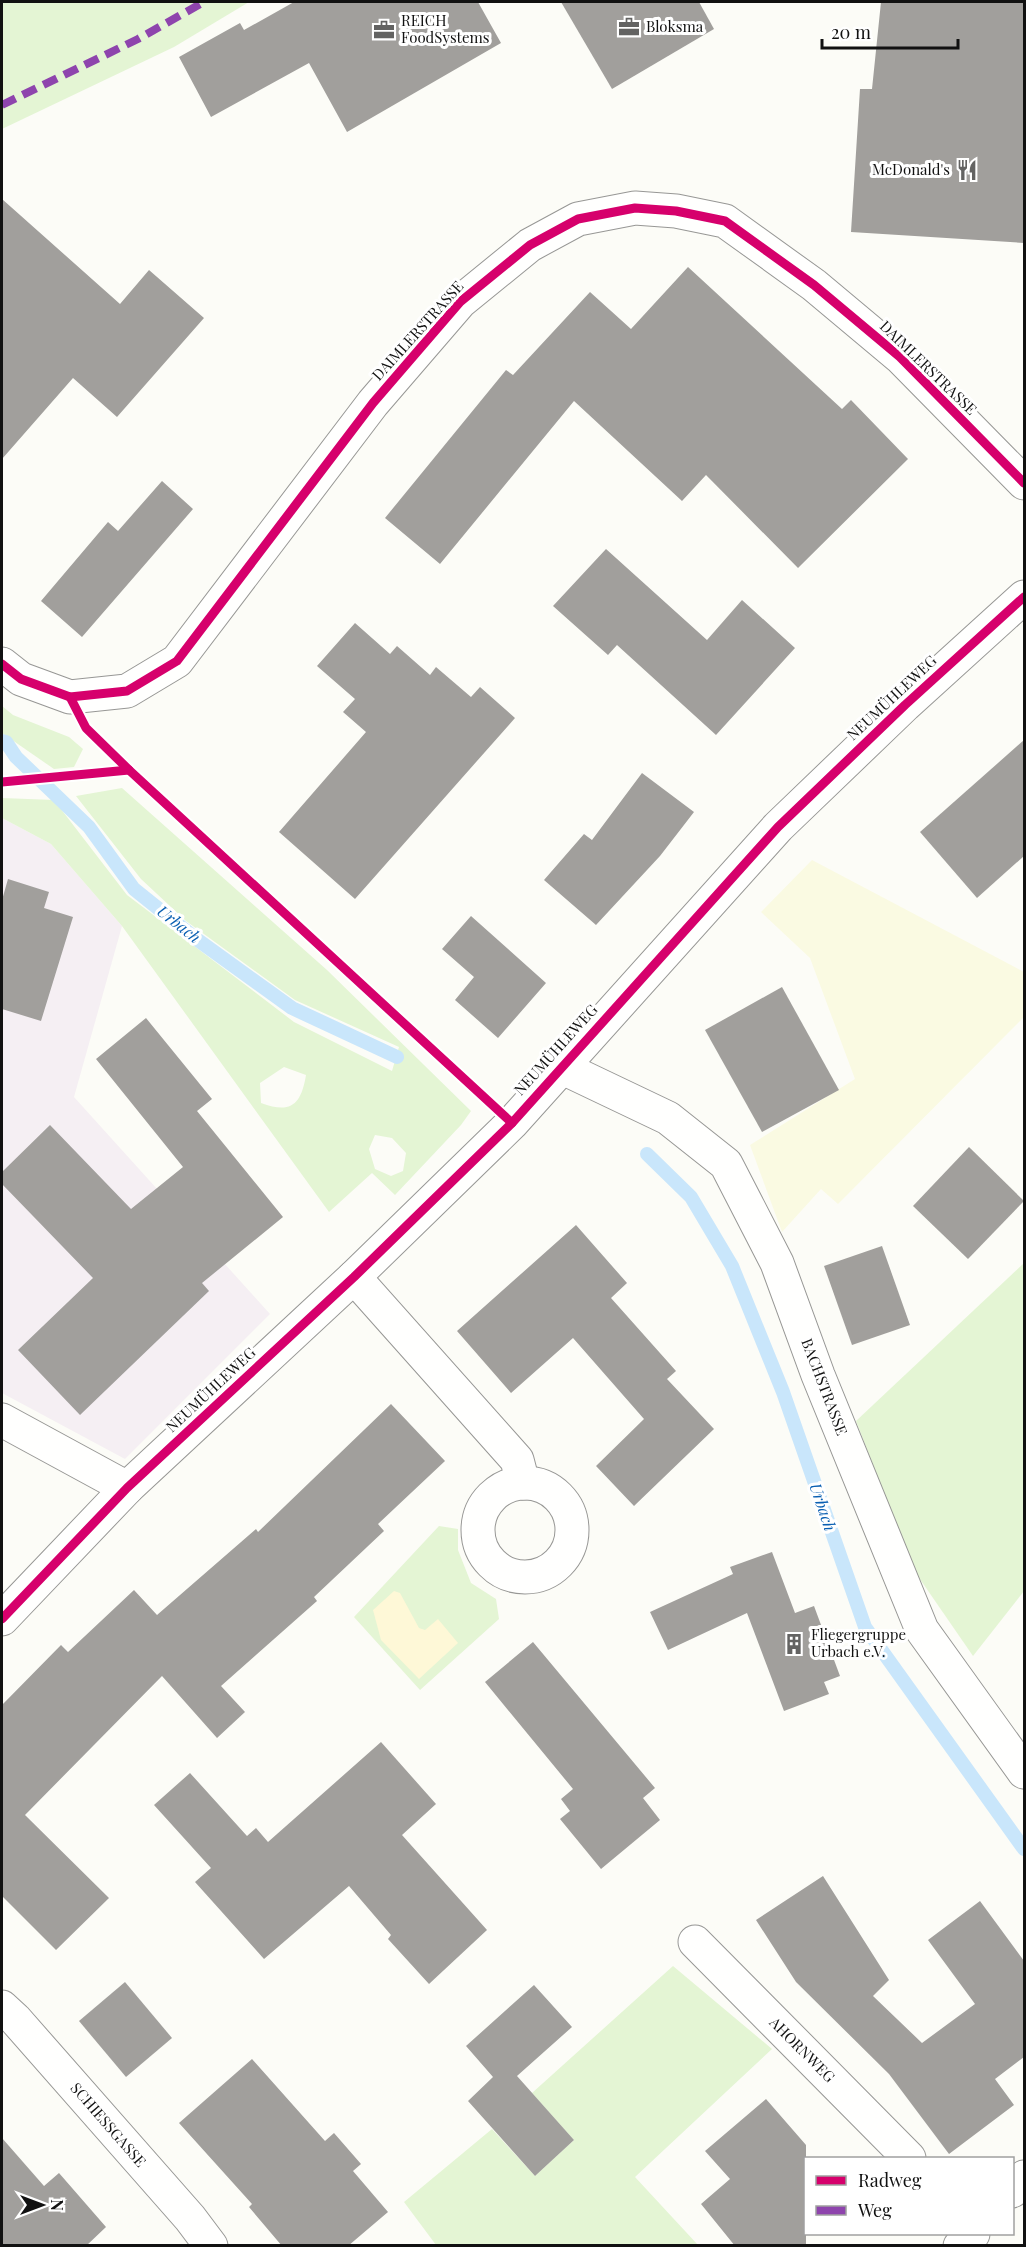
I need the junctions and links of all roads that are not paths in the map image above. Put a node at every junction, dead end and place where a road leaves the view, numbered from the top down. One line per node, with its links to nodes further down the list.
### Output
1 (1024, 483): 3 (street, DAIMLERSTRASSE)
2 (1024, 597): 4 (street, NEUMÜHLEWEG)
3 (2, 664)
4 (561, 1067): 5 (street, NEUMÜHLEWEG); 10 (street, BACHSTRASSE)
5 (354, 1277): 7 (street); 8 (street, NEUMÜHLEWEG)
6 (2, 1420): 8 (street)
7 (523, 1483)
8 (127, 1488): 9 (street, NEUMÜHLEWEG)
9 (2, 1619)
10 (1024, 1772)
11 (695, 1942): 13 (street, AHORNWEG)
12 (2, 2007): 15 (street, SCHIESSGASSE)
13 (908, 2157)
14 (972, 2235): 16 (street)
15 (211, 2246)
16 (960, 2246)

